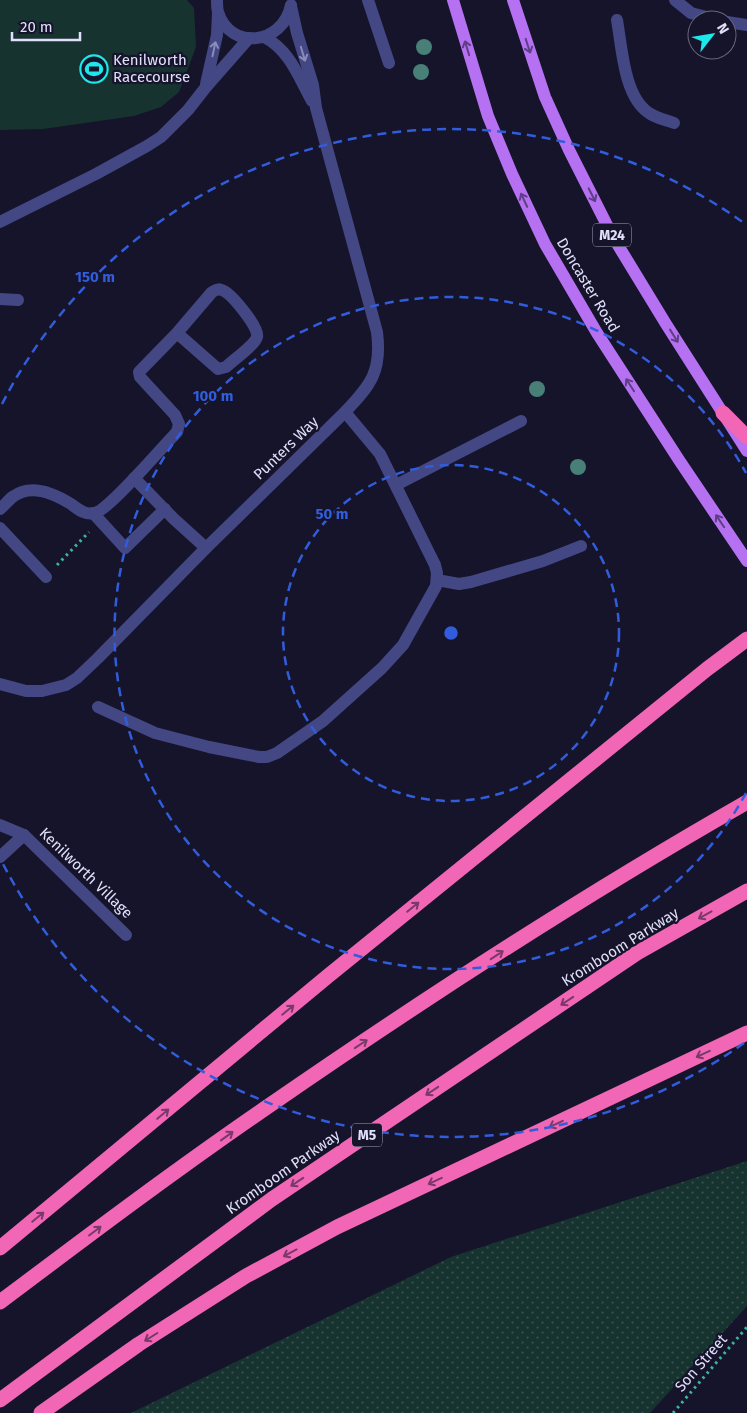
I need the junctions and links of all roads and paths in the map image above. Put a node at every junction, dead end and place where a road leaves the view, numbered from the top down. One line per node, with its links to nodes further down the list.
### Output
1 (368, 0): 11 (street)
2 (453, 0): 32 (main road, Doncaster Road, one-way to 2)
3 (513, 0): 20 (main road, M24, one-way to 20)
4 (675, 0): 7 (street)
5 (291, 3): 9 (street, Punters Way); 13 (street, Punters Way, one-way to 13)
6 (217, 6): 10 (street); 12 (street, one-way to 6)
7 (687, 10)
8 (617, 20): 14 (street)
9 (264, 37): 10 (street); 13 (street, Punters Way)
10 (249, 38): 12 (street)
11 (389, 63)
12 (206, 87): 15 (street)
13 (316, 108): 19 (street, Punters Way)
14 (674, 123)
15 (0, 222)
16 (0, 299): 17 (street)
17 (18, 300)
18 (177, 332): 18 (street); 24 (street)
19 (345, 412): 25 (street); 31 (street, Punters Way)
20 (723, 413): 22 (highway); 23 (main road, M24)
21 (521, 422): 25 (street)
22 (747, 437)
23 (747, 451)
24 (134, 478): 27 (street); 28 (street)
25 (396, 485): 34 (street)
26 (0, 509): 28 (street)
27 (165, 510): 28 (street); 31 (street)
28 (93, 513): 33 (path)
29 (0, 528): 33 (street)
30 (581, 546): 34 (street)
31 (206, 548): 36 (street, Punters Way)
32 (747, 561)
33 (46, 577)
34 (437, 580): 37 (street)
35 (747, 639): 45 (highway, one-way to 35)
36 (0, 684)
37 (98, 707)
38 (747, 802): 46 (highway, one-way to 38)
39 (0, 825): 40 (street, Kenilworth Village)
40 (24, 835): 41 (street, Kenilworth Village); 43 (street, Kenilworth Village)
41 (0, 858)
42 (747, 891): 48 (highway, Kromboom Parkway / M5, one-way to 48)
43 (126, 935)
44 (747, 1033): 49 (highway, one-way to 49)
45 (0, 1248)
46 (0, 1302)
47 (747, 1327): 50 (path, Son Street)
48 (0, 1400)
49 (41, 1413)
50 (673, 1413)

